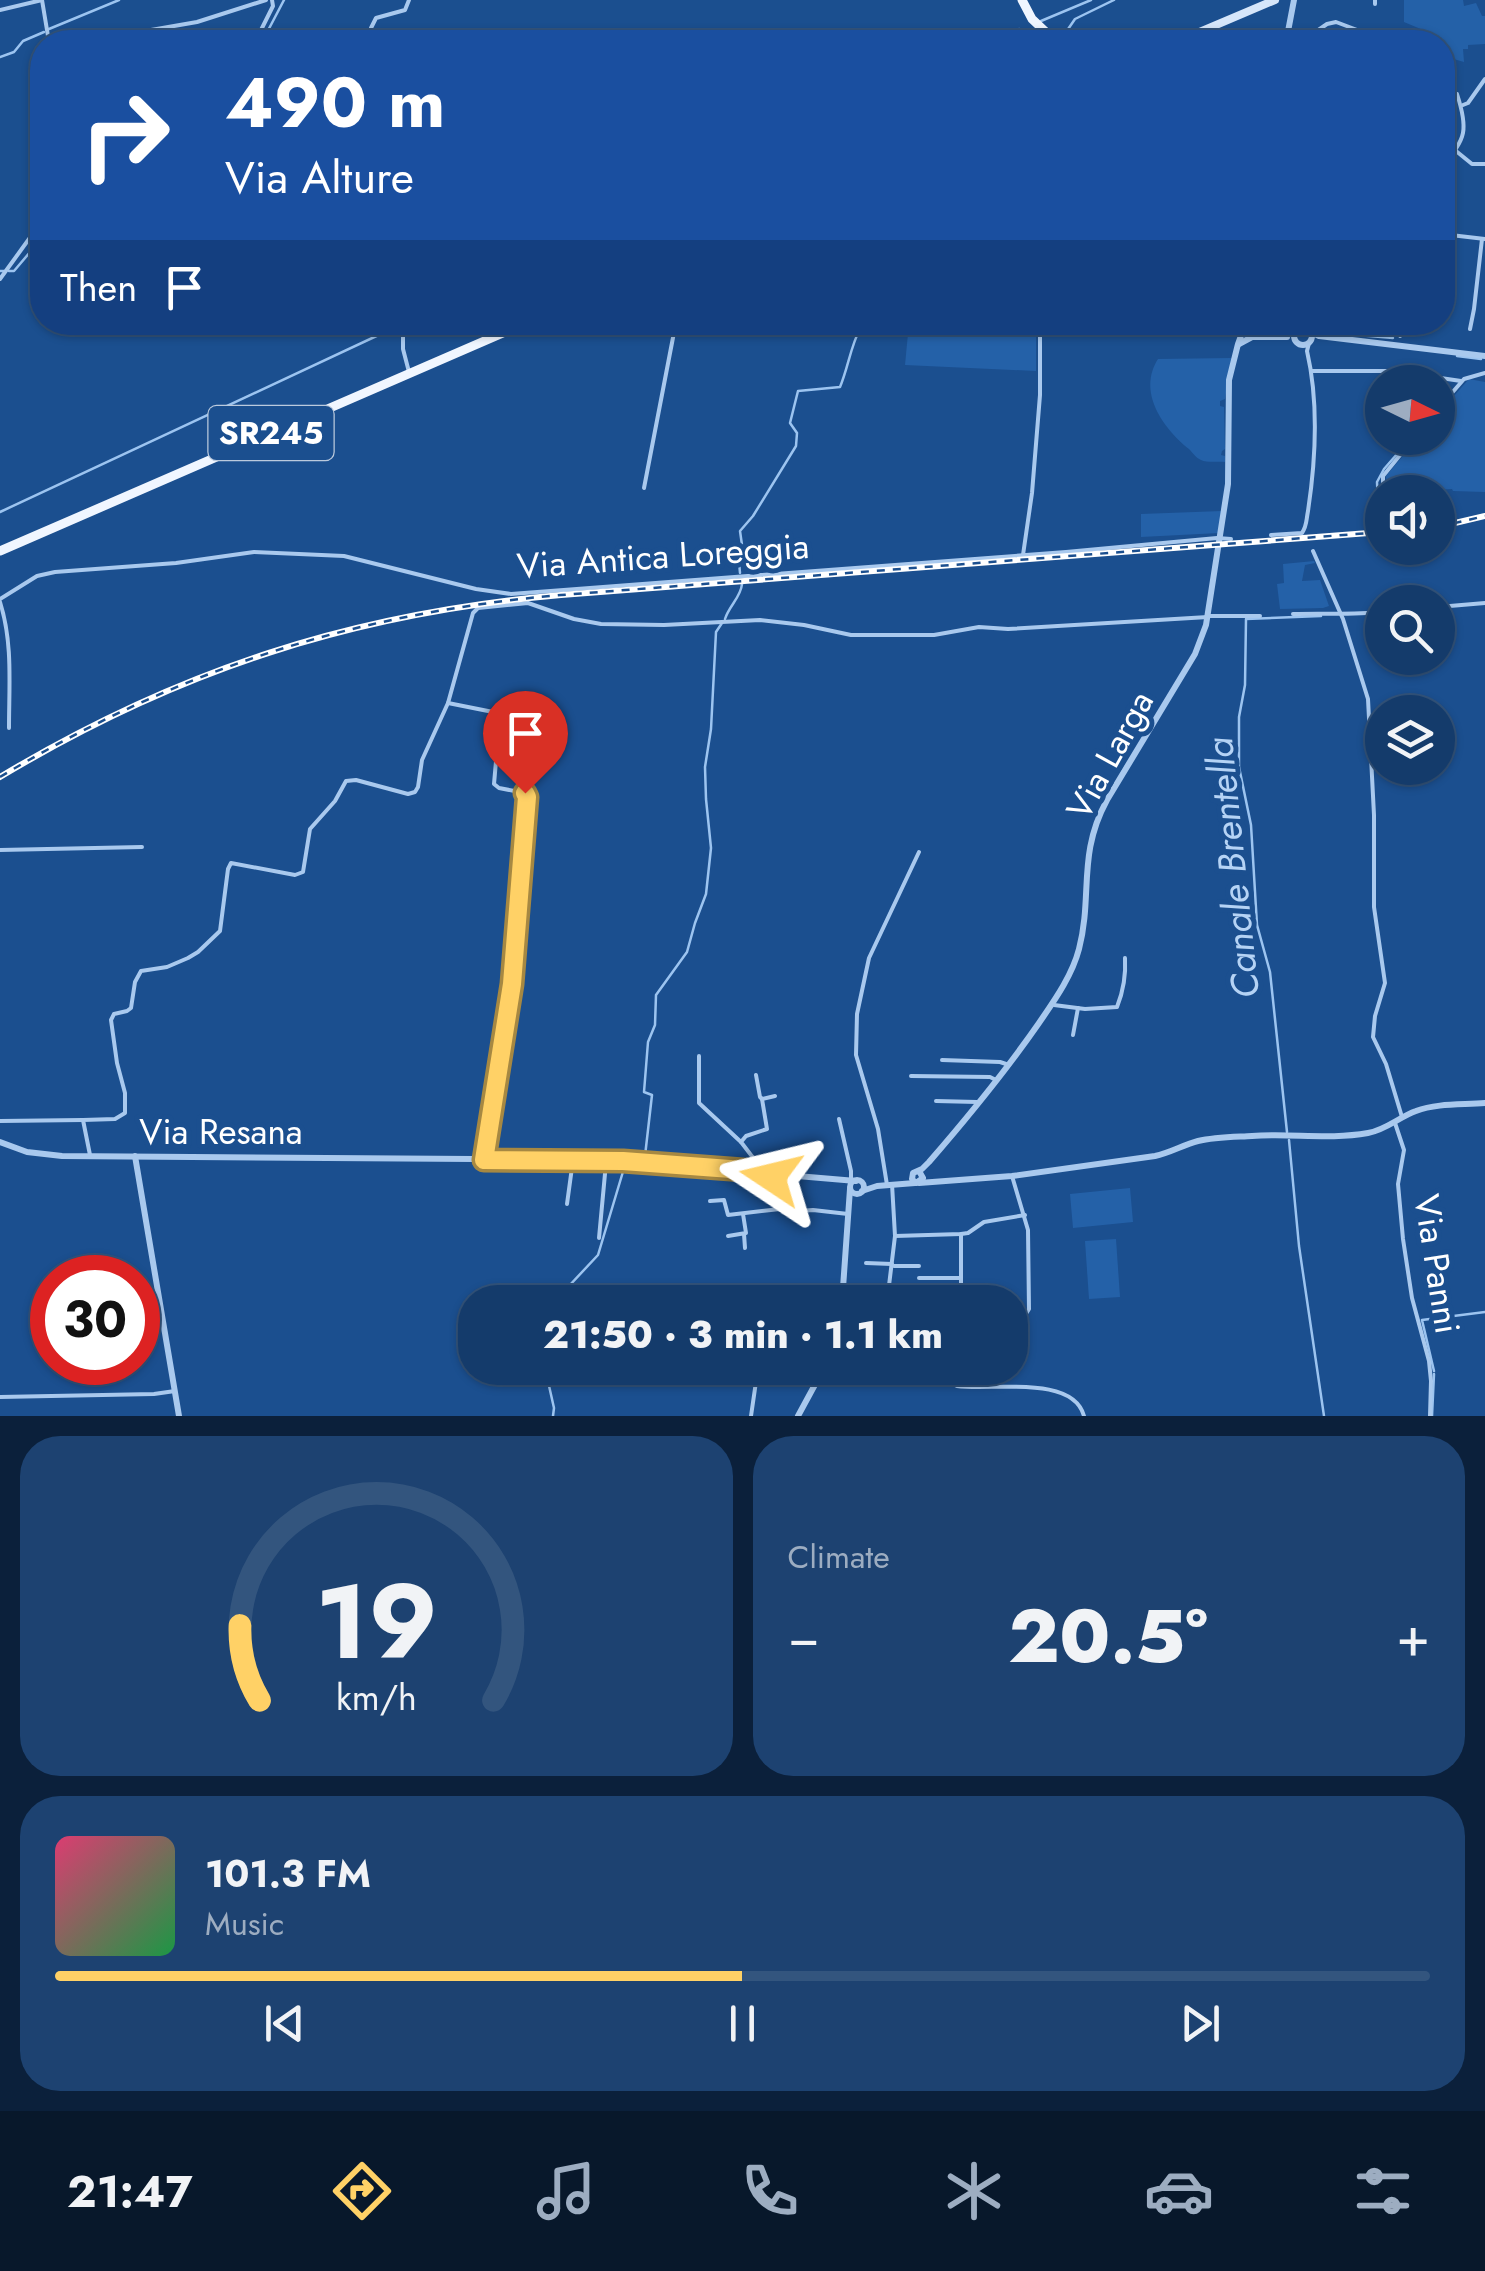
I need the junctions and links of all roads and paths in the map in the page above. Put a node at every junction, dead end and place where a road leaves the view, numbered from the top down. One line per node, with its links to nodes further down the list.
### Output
1 (42, 0): 7 (street); 8 (street)
2 (269, 0): 9 (street); 10 (street)
3 (409, 0): 11 (street)
4 (1275, 0): 14 (main road)
5 (1022, 1): 12 (main road); 13 (main road)
6 (1295, 3): 15 (street)
7 (0, 10)
8 (47, 30)
9 (150, 30)
10 (260, 30)
11 (372, 30)
12 (1025, 30)
13 (1043, 30)
14 (1204, 30)
15 (1289, 30)
16 (1322, 30): 17 (street)
17 (1355, 30)
18 (1485, 78): 20 (street)
19 (1457, 94): 20 (street)
20 (1461, 105): 21 (street)
21 (1456, 151): 22 (street)
22 (1485, 164)
23 (1455, 236): 25 (street)
24 (30, 238): 26 (street)
25 (1483, 239): 27 (street)
26 (0, 279)
27 (1470, 329)
28 (403, 335): 41 (street)
29 (498, 335): 41 (main road, SR245)
30 (673, 335): 46 (street)
31 (1040, 335): 52 (street)
32 (1242, 335): 37 (street, Via Larga)
33 (1248, 335): 35 (street)
34 (1302, 335): 36 (street); 38 (street); 39 (street)
35 (1251, 337): 36 (street); 37 (street)
36 (1265, 337): 37 (street)
37 (1236, 351): 48 (street, Via Larga)
38 (1484, 357)
39 (1310, 371): 42 (street); 47 (street)
40 (1485, 372): 42 (street)
41 (409, 374): 50 (main road, SR245)
42 (1461, 382): 43 (street)
43 (1455, 389)
44 (1400, 455): 45 (street)
45 (1384, 475)
46 (644, 488)
47 (1271, 536)
48 (1220, 538): 49 (street, Via Antica Loreggia); 52 (street, Via Antica Loreggia); 59 (street, Via Larga)
49 (1231, 539)
50 (0, 551)
51 (1313, 551): 57 (street, Via Panni)
52 (1024, 556): 53 (street, Via Antica Loreggia)
53 (0, 600): 62 (street, Via Antica Loreggia)
54 (1485, 603): 55 (street)
55 (1455, 606)
56 (1292, 614): 57 (street)
57 (1340, 614): 58 (street); 83 (street, Via Panni)
58 (1365, 614)
59 (1208, 616): 60 (street); 61 (street); 67 (street, Via Larga)
60 (1260, 616)
61 (448, 703): 82 (street); 91 (street)
62 (9, 728)
63 (142, 847): 64 (street)
64 (0, 850)
65 (919, 852): 96 (street)
66 (1125, 958): 68 (street)
67 (1051, 1005): 68 (street); 72 (street, Via Larga)
68 (1078, 1008): 69 (street)
69 (1073, 1035)
70 (699, 1056): 86 (street)
71 (942, 1060): 72 (street)
72 (1009, 1066): 75 (street, Via Larga)
73 (756, 1075): 77 (street)
74 (912, 1076): 75 (street)
75 (998, 1081): 79 (street, Via Larga)
76 (775, 1096): 77 (street)
77 (762, 1098): 86 (street)
78 (936, 1101): 79 (street)
79 (980, 1102): 94 (street, Via Larga)
80 (1485, 1104): 83 (street)
81 (839, 1119): 95 (street)
82 (83, 1120): 84 (street); 87 (street)
83 (1398, 1120): 93 (street); 127 (street, Via Panni)
84 (0, 1121)
85 (0, 1142): 87 (street, Via Resana)
86 (742, 1142): 92 (street)
87 (90, 1156): 88 (street, Via Resana)
88 (136, 1156): 91 (street, Via Resana); 121 (street)
89 (573, 1160): 90 (street, Via Resana); 91 (street, Via Resana); 98 (street)
90 (606, 1160): 92 (street, Via Resana); 107 (street)
91 (484, 1162)
92 (767, 1172): 95 (street, Via Resana); 99 (street)
93 (1012, 1176): 94 (street); 102 (street)
94 (919, 1177): 96 (street, Via Larga)
95 (854, 1184): 96 (street); 100 (street)
96 (891, 1184): 106 (street)
97 (710, 1201): 101 (street)
98 (567, 1204)
99 (780, 1209): 100 (street); 101 (street)
100 (848, 1210): 114 (street)
101 (743, 1214): 103 (street)
102 (1025, 1215): 104 (street); 117 (street)
103 (744, 1234): 105 (street); 108 (street)
104 (961, 1234): 106 (street); 113 (street)
105 (728, 1236)
106 (895, 1236): 110 (street)
107 (599, 1238)
108 (745, 1248)
109 (866, 1263): 110 (street)
110 (892, 1265): 111 (street); 115 (street)
111 (919, 1266)
112 (919, 1278): 113 (street)
113 (961, 1278): 116 (street)
114 (843, 1285)
115 (889, 1285)
116 (961, 1285)
117 (1028, 1311)
118 (756, 1385): 124 (street)
119 (815, 1385): 125 (street)
120 (958, 1385): 126 (street)
121 (175, 1391): 122 (street); 123 (street)
122 (0, 1396)
123 (179, 1416)
124 (751, 1416)
125 (798, 1416)
126 (1084, 1416)
127 (1430, 1416)

